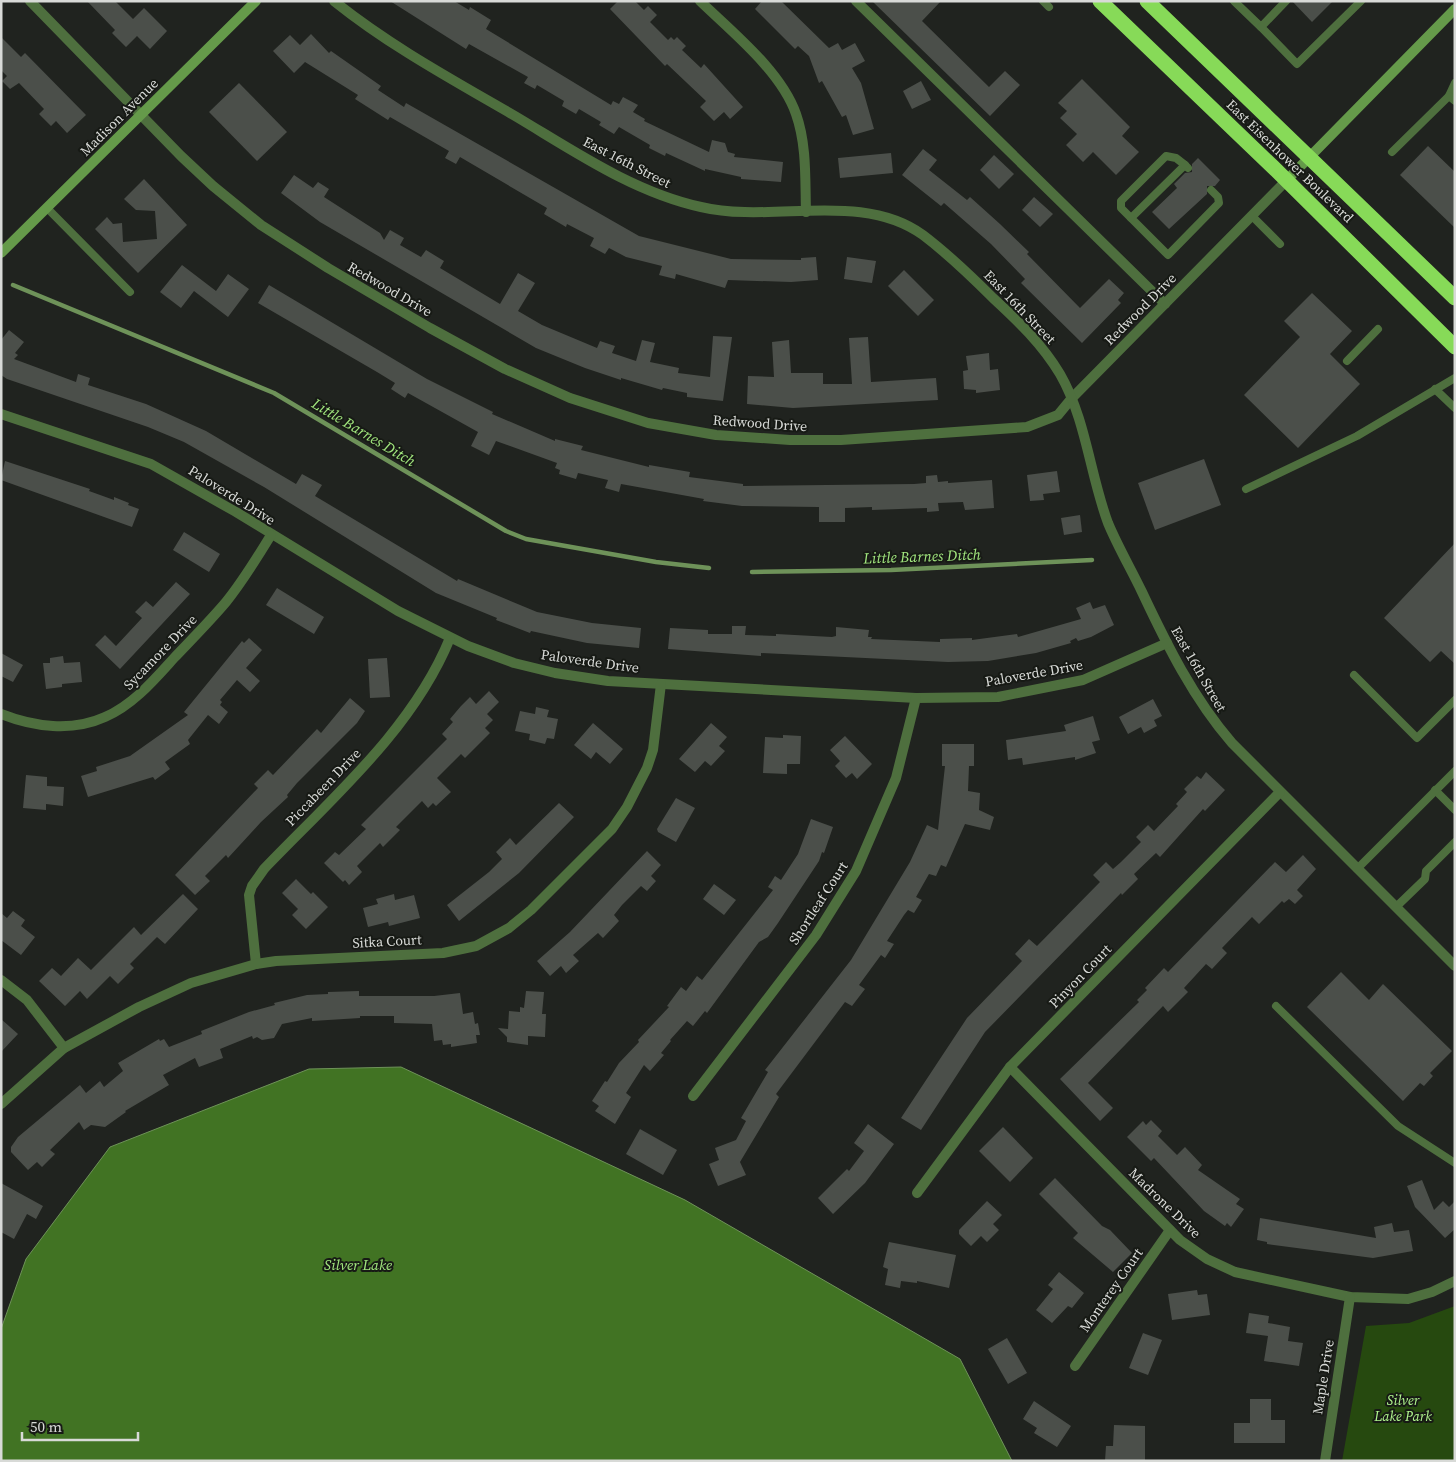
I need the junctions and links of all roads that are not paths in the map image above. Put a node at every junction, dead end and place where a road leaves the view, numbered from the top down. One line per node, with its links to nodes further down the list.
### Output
1 (30, 1): 15 (street, Redwood Drive)
2 (256, 1): 15 (main road, Madison Avenue)
3 (334, 1): 21 (street, East 16th Street)
4 (700, 1): 21 (street)
5 (856, 1): 28 (street)
6 (1100, 1): 18 (highway, East Eisenhower Boulevard)
7 (1147, 1): 17 (highway, East Eisenhower Boulevard)
8 (1234, 1): 12 (lane)
9 (1286, 1): 12 (lane)
10 (1360, 1): 12 (lane)
11 (1455, 9): 17 (main road, Redwood Drive)
12 (1260, 27)
13 (1455, 83): 14 (lane)
14 (1452, 98): 16 (lane)
15 (142, 114): 20 (main road, Madison Avenue); 34 (street, Redwood Drive)
16 (1392, 152)
17 (1309, 158): 18 (main road, Redwood Drive); 27 (highway, East Eisenhower Boulevard)
18 (1287, 180): 22 (street, Redwood Drive); 30 (highway, East Eisenhower Boulevard)
19 (1211, 190): 23 (lane)
20 (47, 208): 25 (main road, Madison Avenue); 26 (lane)
21 (806, 212): 34 (street, East 16th Street)
22 (1252, 216): 24 (lane); 28 (street, Redwood Drive)
23 (1131, 218): 23 (lane)
24 (1280, 244)
25 (1, 253)
26 (130, 292)
27 (1455, 298)
28 (1165, 304): 34 (street, Redwood Drive)
29 (1378, 329): 31 (lane)
30 (1455, 347)
31 (1347, 361)
32 (1455, 378): 33 (lane)
33 (1435, 389): 35 (lane); 37 (lane)
34 (1072, 398): 40 (street, East 16th Street)
35 (1455, 408)
36 (1, 414): 38 (street, Paloverde Drive)
37 (1246, 489)
38 (271, 535): 39 (street, Paloverde Drive); 45 (street, Sycamore Drive)
39 (450, 638): 42 (street, Paloverde Drive); 53 (street, Piccabeen Drive)
40 (1167, 644): 43 (street, Paloverde Drive); 48 (street, East 16th Street)
41 (1354, 675): 44 (lane)
42 (662, 684): 43 (street, Paloverde Drive); 53 (street, Sitka Court)
43 (916, 698): 59 (street, Shortleaf Court)
44 (1455, 700)
45 (1, 714)
46 (1455, 771): 47 (lane)
47 (1435, 790): 49 (lane); 51 (lane)
48 (1280, 792): 51 (street, East 16th Street); 58 (street, Pinyon Court)
49 (1455, 810)
50 (1455, 842): 52 (lane)
51 (1357, 868): 52 (street, East 16th Street)
52 (1396, 907): 54 (street, East 16th Street)
53 (256, 964): 57 (street, Sitka Court)
54 (1455, 966)
55 (1, 980): 57 (street)
56 (1276, 1006): 61 (lane)
57 (64, 1048): 60 (street, Sitka Court)
58 (1010, 1067): 62 (street, Pinyon Court); 63 (street, Madrone Drive)
59 (693, 1096)
60 (1, 1104)
61 (1455, 1163)
62 (917, 1193)
63 (1170, 1230): 65 (street, Madrone Drive); 66 (street, Monterey Court)
64 (1455, 1281): 65 (street, Madrone Drive)
65 (1350, 1297): 67 (street, Maple Drive)
66 (1074, 1366)
67 (1325, 1461)

